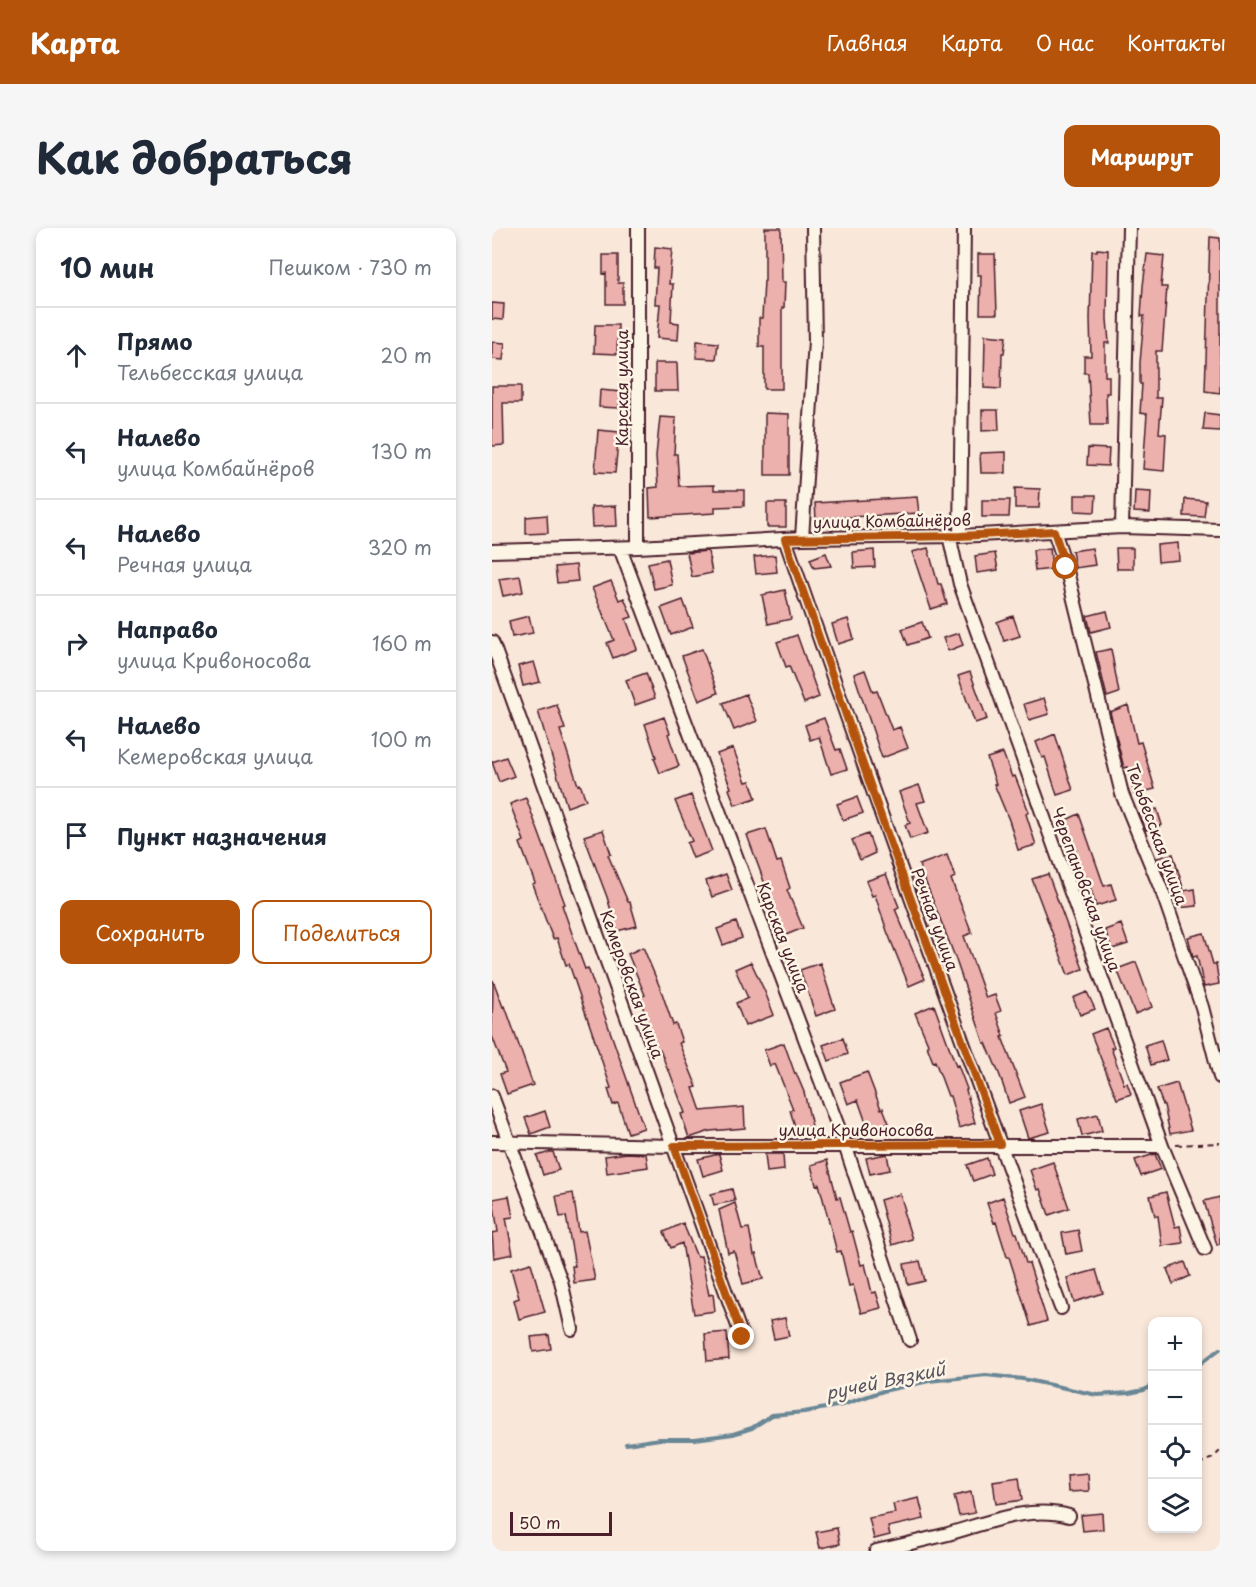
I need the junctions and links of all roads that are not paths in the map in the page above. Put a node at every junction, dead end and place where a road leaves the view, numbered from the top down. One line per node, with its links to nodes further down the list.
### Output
1 (638, 228): 11 (street, Карская улица)
2 (813, 228): 9 (street)
3 (964, 228): 8 (street, Черепановская улица)
4 (1129, 228): 5 (street)
5 (1122, 527): 6 (street, улица Комбайнёров); 7 (street, улица Комбайнёров)
6 (1220, 530)
7 (1054, 531): 8 (street, улица Комбайнёров); 15 (street, Тельбесская улица)
8 (955, 536): 9 (street, улица Комбайнёров); 22 (street, Черепановская улица)
9 (802, 538): 10 (street, улица Комбайнёров)
10 (785, 539): 11 (street, улица Комбайнёров); 19 (street, Речная улица)
11 (638, 547): 12 (street, улица Комбайнёров)
12 (620, 548): 13 (street, улица Комбайнёров); 20 (street, Карская улица)
13 (492, 551)
14 (492, 642): 21 (street, Кемеровская улица)
15 (1220, 1077)
16 (492, 1096): 17 (street)
17 (509, 1141): 18 (street, улица Кривоносова); 21 (street, улица Кривоносова); 25 (street)
18 (492, 1142)
19 (1000, 1144): 20 (street, улица Кривоносова); 22 (street, улица Кривоносова); 24 (street, Речная улица)
20 (845, 1145): 21 (street, улица Кривоносова); 27 (street, Карская улица)
21 (674, 1146): 26 (street, Кемеровская улица)
22 (1161, 1146): 23 (street, Черепановская улица)
23 (1205, 1249)
24 (1061, 1308)
25 (572, 1329)
26 (742, 1337)
27 (910, 1340)
28 (1069, 1516): 29 (street)
29 (876, 1551)

